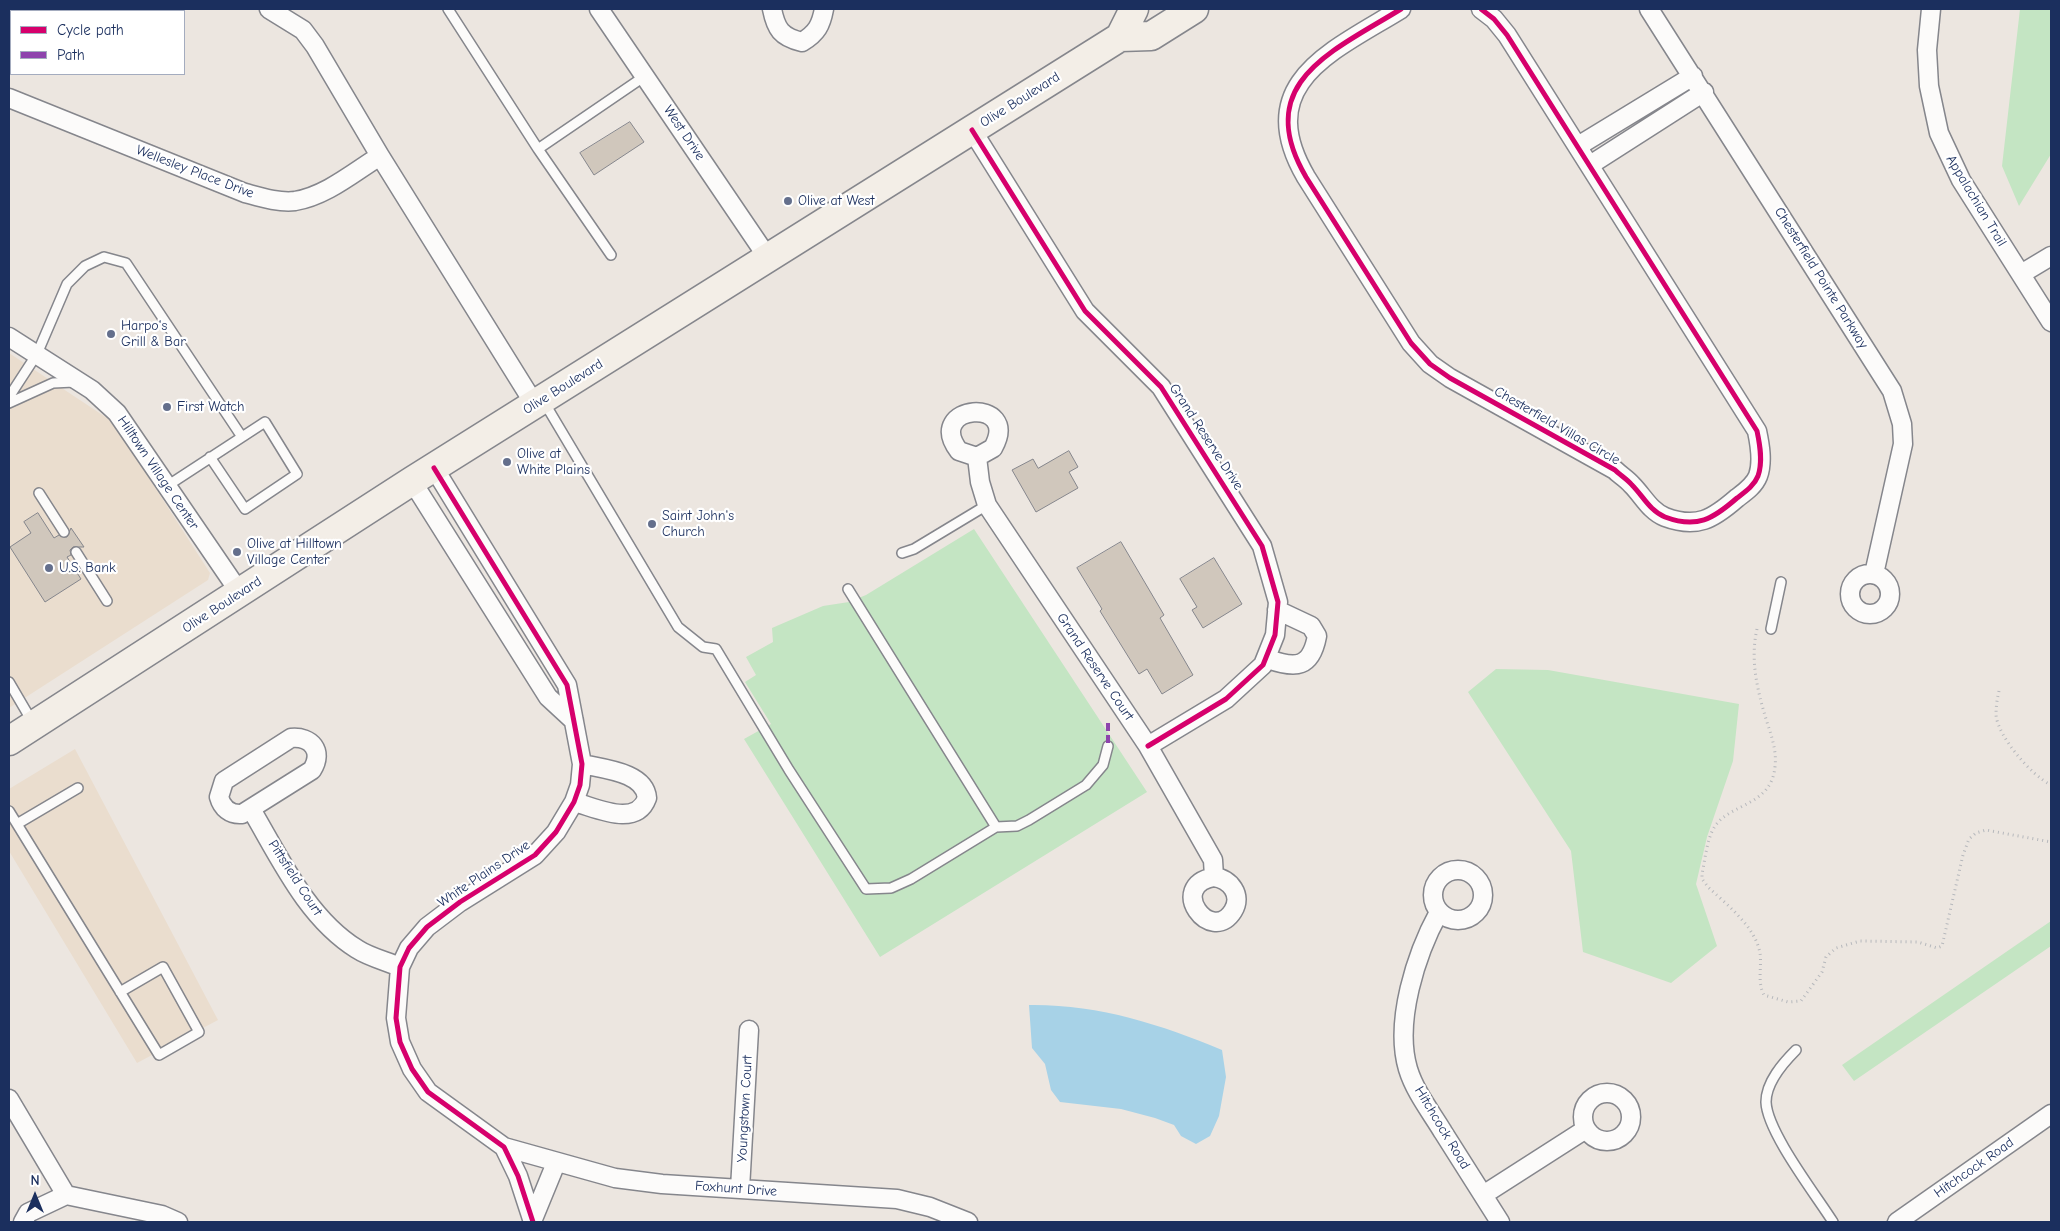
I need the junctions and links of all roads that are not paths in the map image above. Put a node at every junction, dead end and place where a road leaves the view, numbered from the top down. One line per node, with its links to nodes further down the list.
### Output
1 (268, 9): 20 (street)
2 (448, 9): 19 (lane)
3 (600, 9): 13 (street, West Drive)
4 (772, 9): 5 (street)
5 (824, 9)
6 (1134, 9): 12 (main road)
7 (1194, 9): 12 (main road)
8 (1401, 9): 21 (street, Chesterfield Villas Circle)
9 (1482, 9): 18 (street, Chesterfield Villas Circle)
10 (1649, 9): 14 (street, Chesterfield Pointe Parkway)
11 (1931, 9): 25 (street, Appalachian Trail)
12 (1120, 37): 17 (main road, Olive Boulevard)
13 (645, 76): 19 (lane); 24 (street, West Drive)
14 (1694, 76): 15 (street, Chesterfield Pointe Parkway); 18 (street)
15 (1704, 92): 21 (street); 43 (street, Chesterfield Pointe Parkway)
16 (9, 98): 20 (street, Wellesley Place Drive)
17 (972, 130): 24 (main road, Olive Boulevard); 48 (street, Grand Reserve Drive)
18 (1578, 146): 21 (street, Chesterfield Villas Circle)
19 (538, 149): 22 (lane)
20 (380, 156): 31 (street)
21 (1590, 165)
22 (611, 255)
23 (2051, 256): 25 (street)
24 (768, 258): 31 (main road, Olive Boulevard)
25 (2021, 274): 26 (street, Appalachian Trail)
26 (2051, 322)
27 (9, 337): 28 (street, Hilltown Village Center)
28 (37, 354): 29 (street, Hilltown Village Center); 30 (lane); 33 (lane)
29 (80, 383): 32 (lane); 37 (street, Hilltown Village Center)
30 (9, 397)
31 (539, 402): 36 (main road, Olive Boulevard); 63 (lane)
32 (9, 403)
33 (242, 437): 34 (lane); 34 (lane)
34 (210, 457): 37 (lane)
35 (977, 457): 39 (street, Grand Reserve Court)
36 (423, 475): 46 (main road, Olive Boulevard); 52 (street); 52 (street, White Plains Drive)
37 (167, 486): 46 (street, Hilltown Village Center)
38 (39, 493): 40 (lane)
39 (987, 505): 42 (lane); 56 (street, Grand Reserve Court)
40 (64, 532)
41 (76, 552): 47 (lane)
42 (902, 554)
43 (1874, 574)
44 (1781, 582): 49 (lane)
45 (848, 590): 63 (lane)
46 (240, 593): 53 (main road, Olive Boulevard)
47 (107, 601)
48 (1277, 610): 50 (street, Grand Reserve Drive); 50 (street)
49 (1771, 629)
50 (1268, 659): 56 (street, Grand Reserve Drive)
51 (9, 682): 53 (lane)
52 (574, 722): 57 (street, White Plains Drive)
53 (34, 725): 54 (main road, Olive Boulevard)
54 (9, 741)
55 (1108, 746): 63 (lane)
56 (1148, 746): 64 (street, Grand Reserve Court)
57 (582, 764): 59 (street, White Plains Drive); 59 (street)
58 (78, 788): 62 (lane)
59 (574, 802): 66 (street, White Plains Drive)
60 (251, 809): 60 (street); 66 (street, Pittsfield Court)
61 (9, 811): 62 (lane)
62 (17, 824): 67 (lane)
63 (996, 828)
64 (1214, 877)
65 (1439, 912): 77 (street, Hitchcock Road)
66 (400, 967): 73 (street, White Plains Drive)
67 (120, 992): 67 (lane)
68 (749, 1030): 75 (street, Youngstown Court)
69 (1796, 1050): 83 (lane)
70 (9, 1099): 76 (street)
71 (2051, 1114): 84 (street, Hitchcock Road)
72 (1586, 1129): 77 (street)
73 (504, 1147): 74 (street, Foxhunt Drive); 78 (street, White Plains Drive)
74 (556, 1163): 75 (street, Foxhunt Drive); 78 (street)
75 (740, 1189): 81 (street, Foxhunt Drive)
76 (66, 1195): 79 (street); 80 (street)
77 (1483, 1195): 82 (street, Hitchcock Road)
78 (533, 1221)
79 (24, 1222)
80 (178, 1222)
81 (968, 1222)
82 (1500, 1222)
83 (1833, 1222)
84 (1896, 1222)

